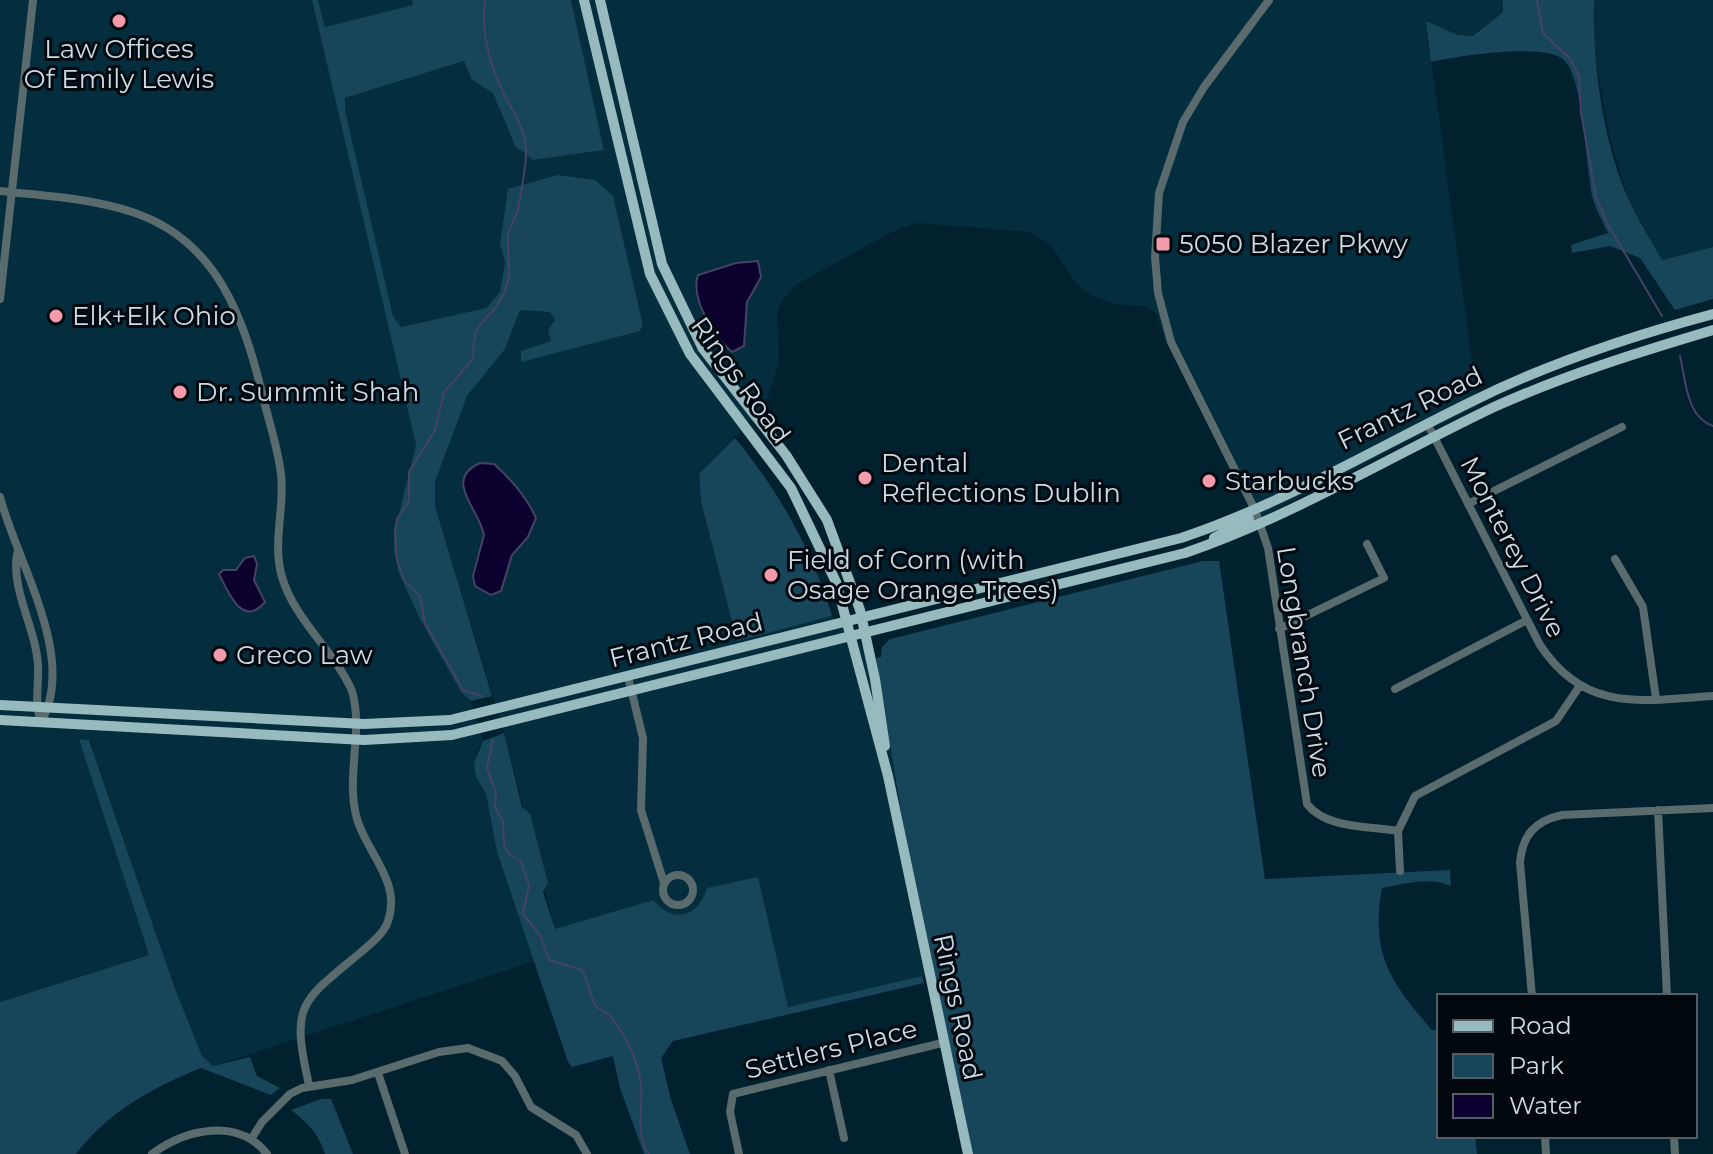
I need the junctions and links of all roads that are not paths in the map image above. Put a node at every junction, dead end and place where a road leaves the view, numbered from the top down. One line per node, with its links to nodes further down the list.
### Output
1 (33, 0): 6 (street)
2 (584, 0): 26 (main road, Rings Road)
3 (600, 0): 24 (main road, Rings Road)
4 (1269, 0): 18 (street, Longbranch Drive)
5 (0, 191): 6 (street)
6 (11, 192): 7 (street); 41 (street)
7 (0, 299)
8 (1713, 314): 10 (main road, Frantz Road)
9 (1713, 330): 11 (main road, Frantz Road)
10 (1549, 367): 11 (main road); 12 (main road, Frantz Road)
11 (1539, 388): 14 (main road, Frantz Road)
12 (1427, 423): 14 (street, Monterey Drive); 15 (main road, Frantz Road)
13 (1622, 427): 17 (street)
14 (1434, 438): 17 (street, Monterey Drive); 19 (main road, Frantz Road)
15 (1313, 481): 18 (main road, Frantz Road); 19 (main road)
16 (0, 497): 22 (street)
17 (1468, 504): 25 (street, Monterey Drive)
18 (1255, 510): 19 (street, Longbranch Drive); 21 (main road); 24 (main road, Frantz Road)
19 (1261, 524): 21 (main road, Frantz Road); 27 (street, Longbranch Drive)
20 (1367, 544): 27 (street)
21 (1191, 551): 28 (main road, Frantz Road)
22 (17, 554): 37 (street); 38 (street)
23 (1615, 559): 35 (street)
24 (862, 619): 26 (main road, Frantz Road); 28 (main road, Rings Road)
25 (1527, 620): 31 (street, Monterey Drive); 32 (street)
26 (849, 622): 29 (main road, Rings Road); 30 (main road, Frantz Road)
27 (1279, 629): 46 (street, Longbranch Drive)
28 (865, 634): 29 (main road, Frantz Road); 43 (main road, Rings Road)
29 (853, 637): 33 (main road, Frantz Road); 43 (main road, Rings Road)
30 (628, 677): 33 (street); 41 (main road, Frantz Road)
31 (1579, 687): 35 (street, Monterey Drive); 46 (street)
32 (1395, 689)
33 (632, 692): 42 (main road, Frantz Road); 48 (street)
34 (1713, 696): 35 (street, Monterey Drive)
35 (1656, 699)
36 (0, 705): 37 (main road, Frantz Road)
37 (36, 707): 38 (main road, Frantz Road); 40 (street)
38 (50, 708): 40 (street); 41 (main road, Frantz Road)
39 (0, 720): 40 (main road, Frantz Road)
40 (41, 722): 42 (main road, Frantz Road)
41 (355, 724): 42 (street)
42 (354, 739): 54 (street)
43 (888, 776): 51 (main road, Rings Road)
44 (1713, 808): 45 (street)
45 (1658, 810): 49 (street); 50 (street)
46 (1398, 831): 47 (street)
47 (1400, 871)
48 (664, 883)
49 (1532, 994)
50 (1667, 994)
51 (942, 1043): 52 (street, Settlers Place); 62 (main road, Rings Road)
52 (829, 1070): 56 (street); 61 (street, Settlers Place)
53 (378, 1073): 54 (street); 59 (street); 60 (street)
54 (309, 1085): 55 (street)
55 (252, 1138): 57 (street); 58 (street)
56 (844, 1138)
57 (152, 1154)
58 (267, 1154)
59 (405, 1154)
60 (587, 1154)
61 (739, 1154)
62 (968, 1154)

